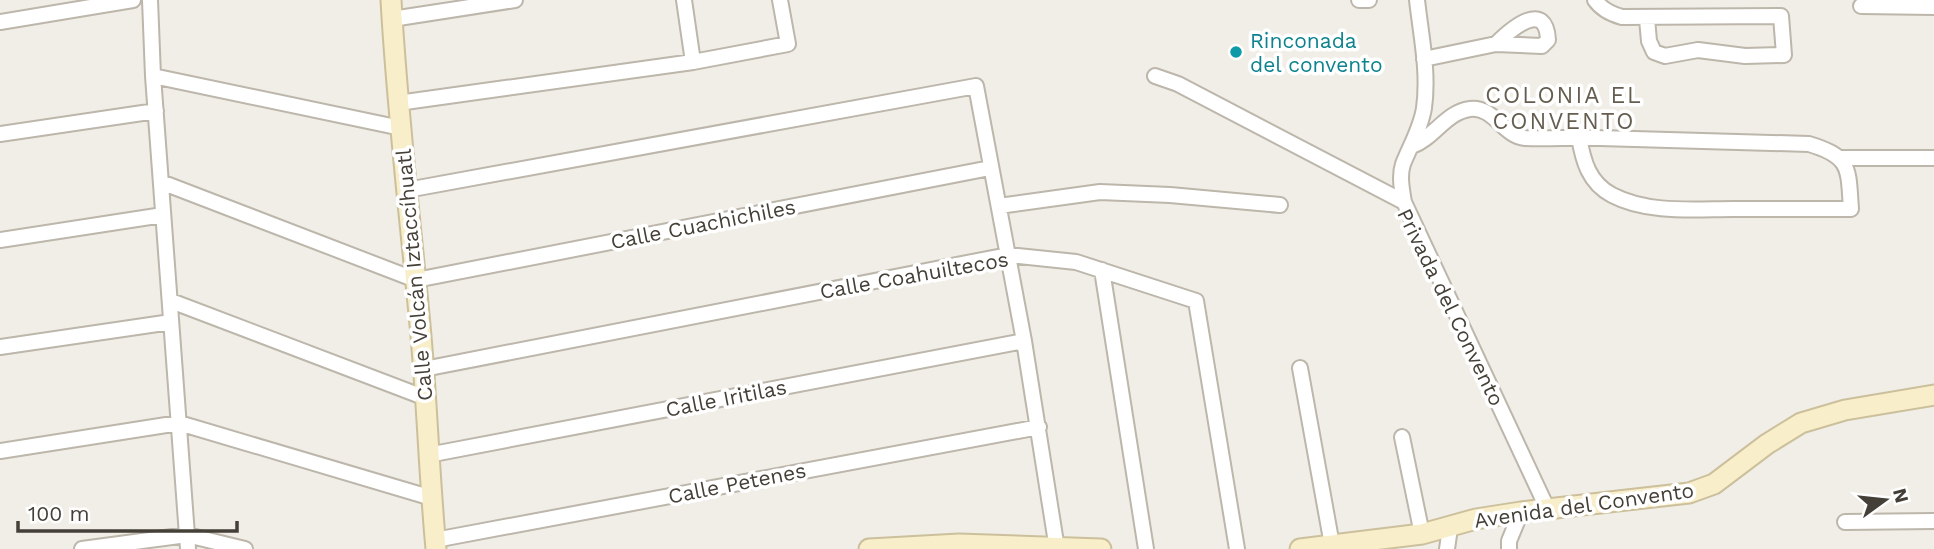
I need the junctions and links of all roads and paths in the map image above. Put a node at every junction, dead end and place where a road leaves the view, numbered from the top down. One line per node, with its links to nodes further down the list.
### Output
1 (132, 0): 14 (street)
2 (150, 0): 18 (street)
3 (515, 0): 12 (street)
4 (684, 0): 17 (street)
5 (780, 0): 17 (street)
6 (1359, 0): 7 (street)
7 (1369, 0)
8 (1417, 0): 16 (street)
9 (1595, 0): 13 (street)
10 (1861, 6): 11 (street)
11 (1934, 7)
12 (392, 10): 20 (street, Calle Volcán Iztaccíhuatl)
13 (1647, 19): 13 (street)
14 (0, 22)
15 (1496, 44): 16 (street)
16 (1424, 59): 25 (street)
17 (693, 62): 20 (street)
18 (153, 76): 21 (street); 22 (street)
19 (1155, 76): 31 (street, Privada del Convento)
20 (398, 103): 22 (street, Calle Volcán Iztaccíhuatl)
21 (156, 111): 23 (street); 29 (street)
22 (401, 128): 30 (street, Calle Volcán Iztaccíhuatl)
23 (0, 134)
24 (1579, 137): 25 (street); 26 (street); 26 (street)
25 (1412, 146): 31 (street)
26 (1841, 158): 27 (street)
27 (1934, 158)
28 (990, 168): 30 (street); 33 (street); 38 (street, Calle Cuachichiles)
29 (161, 182): 34 (street); 38 (street)
30 (407, 190): 38 (street, Calle Volcán Iztaccíhuatl)
31 (1404, 202): 53 (street, Privada del Convento)
32 (1280, 205): 33 (street)
33 (999, 206): 36 (street)
34 (163, 215): 35 (street); 39 (street)
35 (0, 240)
36 (1008, 255): 37 (street, Calle Coahuiltecos); 41 (street); 44 (street, Calle Coahuiltecos)
37 (1102, 270): 67 (street); 68 (street, Calle Coahuiltecos)
38 (415, 280): 44 (street, Calle Volcán Iztaccíhuatl)
39 (171, 301): 40 (street); 46 (street)
40 (172, 322): 42 (street); 47 (street)
41 (1024, 341): 48 (street); 51 (street, Calle Iritilas)
42 (0, 347)
43 (1300, 368): 61 (street)
44 (424, 369): 46 (street, Calle Volcán Iztaccíhuatl)
45 (1934, 395): 53 (street, Avenida del Convento)
46 (426, 398): 51 (street, Calle Volcán Iztaccíhuatl)
47 (179, 423): 50 (street); 52 (street); 59 (street)
48 (1039, 427): 60 (street, Calle Petenes); 62 (street)
49 (1402, 437): 58 (street)
50 (0, 452)
51 (428, 455): 52 (street, Calle Volcán Iztaccíhuatl)
52 (432, 498): 60 (street, Calle Volcán Iztaccíhuatl)
53 (1548, 510): 54 (street, Avenida del Convento)
54 (1521, 512): 57 (street, Avenida del Convento); 71 (street)
55 (1934, 521): 56 (street)
56 (1845, 522)
57 (1450, 528): 58 (street, Avenida del Convento); 70 (street)
58 (1422, 534): 61 (street, Avenida del Convento)
59 (187, 542): 63 (street); 64 (street)
60 (435, 544)
61 (1332, 545): 69 (street, Avenida del Convento)
62 (1057, 547): 65 (street); 66 (street)
63 (82, 549)
64 (245, 549)
65 (869, 549)
66 (1101, 549)
67 (1146, 549)
68 (1237, 549)
69 (1300, 549)
70 (1447, 549)
71 (1509, 549)

